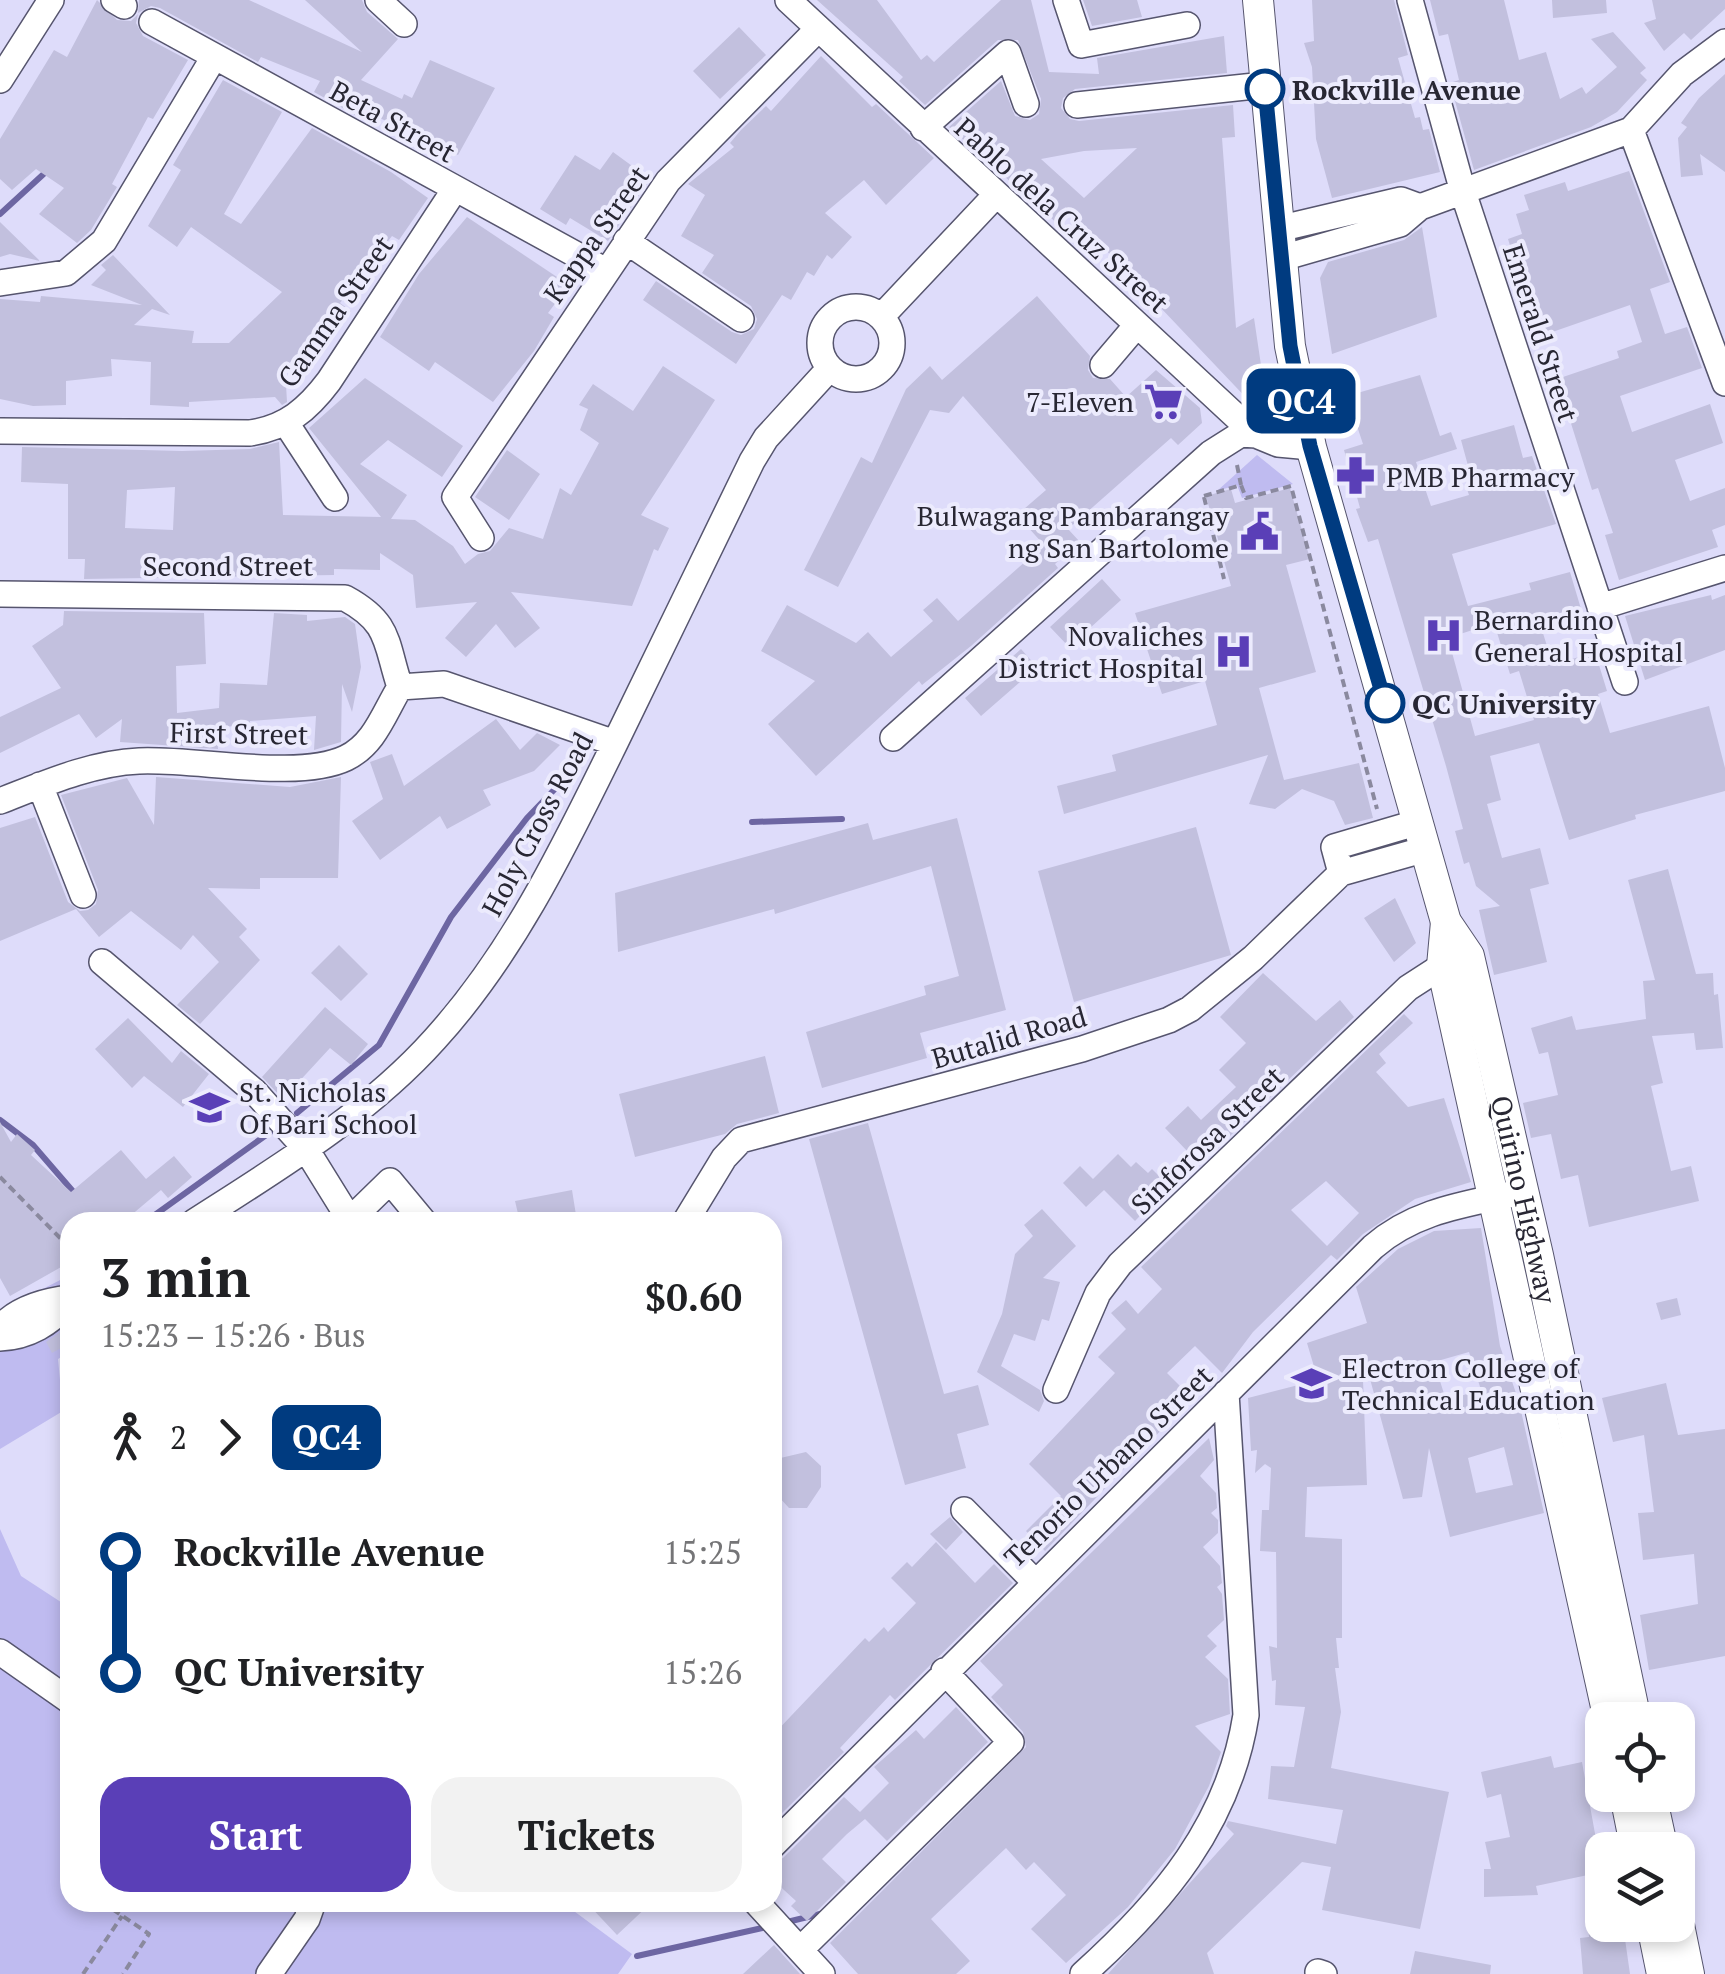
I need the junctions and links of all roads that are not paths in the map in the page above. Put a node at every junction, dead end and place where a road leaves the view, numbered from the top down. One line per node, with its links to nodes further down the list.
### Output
1 (51, 0): 13 (street)
2 (378, 0): 8 (street)
3 (788, 0): 10 (street, Pablo dela Cruz Street)
4 (1066, 0): 9 (street)
5 (1258, 0): 14 (main road, Quirino Highway)
6 (1410, 0): 20 (street, Emerald Street)
7 (152, 22): 12 (street, Beta Street)
8 (404, 24)
9 (1187, 25)
10 (817, 30): 17 (street, Pablo dela Cruz Street); 22 (street, Kappa Street)
11 (1725, 42): 18 (street)
12 (214, 57): 19 (street, Beta Street); 25 (street)
13 (0, 80)
14 (1264, 85): 16 (street); 23 (main road, Quirino Highway)
15 (1026, 104): 17 (street)
16 (1077, 105)
17 (923, 128): 21 (street, Pablo dela Cruz Street)
18 (1631, 130): 20 (street); 31 (street)
19 (455, 189): 24 (street, Beta Street); 33 (street, Gamma Street)
20 (1463, 192): 23 (street); 42 (street, Emerald Street)
21 (995, 196): 26 (street); 28 (street, Pablo dela Cruz Street)
22 (626, 241): 24 (street, Kappa Street); 27 (street)
23 (1280, 244): 36 (main road, Quirino Highway)
24 (606, 271): 39 (street, Kappa Street)
25 (0, 284)
26 (881, 316): 30 (street); 30 (street)
27 (740, 318)
28 (1138, 325): 29 (street); 32 (street, Pablo dela Cruz Street)
29 (1104, 365)
30 (830, 368): 46 (street, Holy Cross Road)
31 (1725, 381)
32 (1219, 399): 35 (street, Pablo dela Cruz Street); 37 (street)
33 (286, 423): 34 (street, Gamma Street); 38 (street)
34 (0, 431)
35 (1256, 434): 36 (street, Pablo dela Cruz Street); 37 (street)
36 (1310, 446): 49 (main road, Quirino Highway)
37 (1203, 461): 45 (street)
38 (335, 498)
39 (480, 538)
40 (1725, 568): 42 (street)
41 (0, 594): 44 (street, Second Street)
42 (1600, 607): 43 (street, Emerald Street)
43 (1625, 682)
44 (400, 686): 46 (street); 47 (street, First Street)
45 (893, 738)
46 (615, 743): 55 (street, Holy Cross Road)
47 (40, 785): 48 (street, First Street); 51 (street)
48 (0, 801)
49 (1422, 835): 50 (street, Butalid Road); 50 (street); 52 (main road, Quirino Highway)
50 (1341, 873): 61 (street, Butalid Road)
51 (83, 894)
52 (1446, 922): 54 (main road, Quirino Highway); 56 (main road, Quirino Highway)
53 (102, 962): 55 (street)
54 (1442, 966): 56 (main road, Quirino Highway); 68 (street, Sinforosa Street)
55 (306, 1150): 57 (street, Holy Cross Road); 58 (street)
56 (1509, 1194): 62 (main road, Quirino Highway); 63 (main road, Quirino Highway); 69 (street, Tenorio Urbano Street)
57 (210, 1212)
58 (345, 1212)
59 (358, 1212): 60 (street)
60 (416, 1212)
61 (691, 1212)
62 (1538, 1255): 63 (main road); 70 (main road, Quirino Highway)
63 (1508, 1262): 70 (main road, Quirino Highway)
64 (60, 1300): 66 (street)
65 (60, 1312): 67 (street)
66 (0, 1328)
67 (0, 1338)
68 (1056, 1390)
69 (1226, 1393): 73 (street, Tenorio Urbano Street); 87 (street)
70 (1553, 1396): 71 (main road, Quirino Highway)
71 (1575, 1492): 77 (main road, Quirino Highway); 78 (main road, Quirino Highway)
72 (964, 1510): 73 (street)
73 (1034, 1582): 75 (street, Tenorio Urbano Street)
74 (0, 1652): 76 (street)
75 (944, 1671): 79 (street, Tenorio Urbano Street); 84 (street)
76 (60, 1693)
77 (1606, 1702)
78 (1631, 1702)
79 (782, 1836)
80 (307, 1912): 85 (street)
81 (765, 1912): 84 (street)
82 (1655, 1942): 88 (main road)
83 (1682, 1942): 89 (main road)
84 (800, 1950): 86 (street)
85 (269, 1974)
86 (822, 1974)
87 (1083, 1974)
88 (1661, 1974)
89 (1689, 1974)

